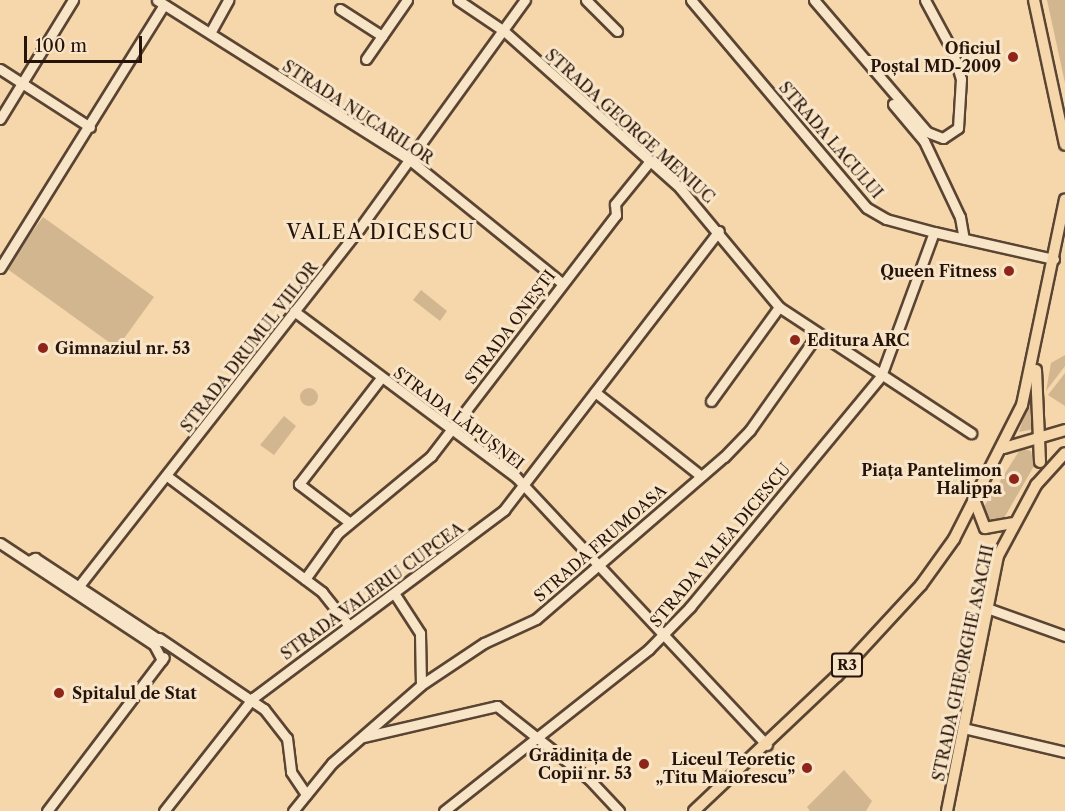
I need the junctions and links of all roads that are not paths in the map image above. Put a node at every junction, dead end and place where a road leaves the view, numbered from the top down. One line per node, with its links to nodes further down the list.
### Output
1 (73, 0): 19 (street)
2 (228, 0): 15 (street)
3 (407, 0): 16 (street)
4 (458, 0): 13 (street, STRADA GEORGE MENIUC)
5 (525, 0): 13 (street, STRADA DRUMUL VIILOR)
6 (586, 0): 14 (street)
7 (691, 0): 28 (street, STRADA LACULUI)
8 (814, 0): 9 (street)
9 (925, 0)
10 (1034, 0): 23 (main road)
11 (160, 2): 15 (street, STRADA NUCARILOR); 22 (street)
12 (340, 9): 16 (street)
13 (504, 31): 24 (street, STRADA DRUMUL VIILOR); 25 (street, STRADA GEORGE MENIUC)
14 (617, 31)
15 (210, 33): 24 (street, STRADA NUCARILOR)
16 (382, 36): 17 (street)
17 (366, 59)
18 (0, 69): 19 (street)
19 (22, 83): 21 (street); 22 (street)
20 (893, 104): 29 (street)
21 (0, 119)
22 (90, 127): 31 (street)
23 (1065, 146)
24 (410, 160): 32 (street, STRADA NUCARILOR); 34 (street, STRADA DRUMUL VIILOR)
25 (650, 161): 27 (street, STRADA GEORGE MENIUC); 32 (street, STRADA ONEȘTI)
26 (1065, 199): 30 (main road)
27 (719, 231): 33 (street, STRADA GEORGE MENIUC); 39 (street, STRADA VALERIU CUPCEA)
28 (934, 232): 29 (street, STRADA LACULUI); 37 (street, STRADA VALEA DICESCU)
29 (964, 239): 30 (street, STRADA LACULUI)
30 (1054, 259): 36 (main road)
31 (0, 268)
32 (562, 283): 41 (street, STRADA ONEȘTI)
33 (779, 307): 35 (street, STRADA GEORGE MENIUC); 40 (street)
34 (294, 311): 38 (street, STRADA LĂPUȘNEI); 49 (street, STRADA DRUMUL VIILOR)
35 (817, 335): 37 (street, STRADA GEORGE MENIUC); 50 (street, STRADA FRUMOASA)
36 (1036, 351): 44 (main road); 46 (main road)
37 (881, 376): 43 (street, STRADA GEORGE MENIUC); 64 (street, STRADA VALEA DICESCU)
38 (381, 378): 41 (street, STRADA LĂPUȘNEI); 54 (street)
39 (595, 392): 50 (street); 52 (street, STRADA VALERIU CUPCEA)
40 (711, 401)
41 (452, 429): 52 (street, STRADA LĂPUȘNEI); 54 (street, STRADA ONEȘTI)
42 (1065, 430): 44 (main road)
43 (971, 433)
44 (1041, 435): 45 (main road); 48 (main road)
45 (1017, 442): 46 (main road); 48 (main road)
46 (1004, 448): 53 (main road, R3)
47 (1065, 453): 51 (main road)
48 (1040, 462): 51 (main road)
49 (167, 476): 58 (street); 59 (street, STRADA DRUMUL VIILOR)
50 (700, 476): 57 (street, STRADA FRUMOASA)
51 (1036, 485): 55 (main road, STRADA GHEORGHE ASACHI)
52 (525, 487): 57 (street, STRADA LĂPUȘNEI); 60 (street, STRADA VALERIU CUPCEA)
53 (975, 499): 55 (main road); 73 (main road, R3)
54 (349, 522): 58 (street, STRADA ONEȘTI)
55 (1013, 523): 61 (main road, STRADA GHEORGHE ASACHI)
56 (0, 543): 59 (street)
57 (598, 565): 64 (street, STRADA LĂPUȘNEI); 68 (street, STRADA FRUMOASA)
58 (304, 579): 62 (street)
59 (77, 588): 65 (street); 67 (street)
60 (394, 593): 62 (street, STRADA VALERIU CUPCEA); 68 (street)
61 (987, 608): 63 (street); 70 (main road, STRADA GHEORGHE ASACHI)
62 (349, 626): 69 (street, STRADA VALERIU CUPCEA)
63 (1065, 636)
64 (663, 637): 71 (street, STRADA VALEA DICESCU); 73 (street, STRADA LĂPUȘNEI)
65 (159, 638): 66 (street); 67 (street)
66 (178, 652): 67 (street); 69 (street)
67 (163, 657): 76 (street)
68 (421, 685): 72 (street, STRADA FRUMOASA)
69 (253, 698): 75 (street); 77 (street, STRADA VALERIU CUPCEA)
70 (963, 728): 74 (street); 82 (main road, STRADA GHEORGHE ASACHI)
71 (538, 737): 72 (street); 79 (street, STRADA VALEA DICESCU); 80 (street)
72 (358, 738): 75 (street, STRADA FRUMOASA)
73 (767, 745): 81 (main road, R3)
74 (1065, 752)
75 (306, 794): 78 (street, STRADA FRUMOASA)
76 (47, 811)
77 (164, 811)
78 (293, 811)
79 (444, 811)
80 (619, 811)
81 (694, 811)
82 (947, 811)

